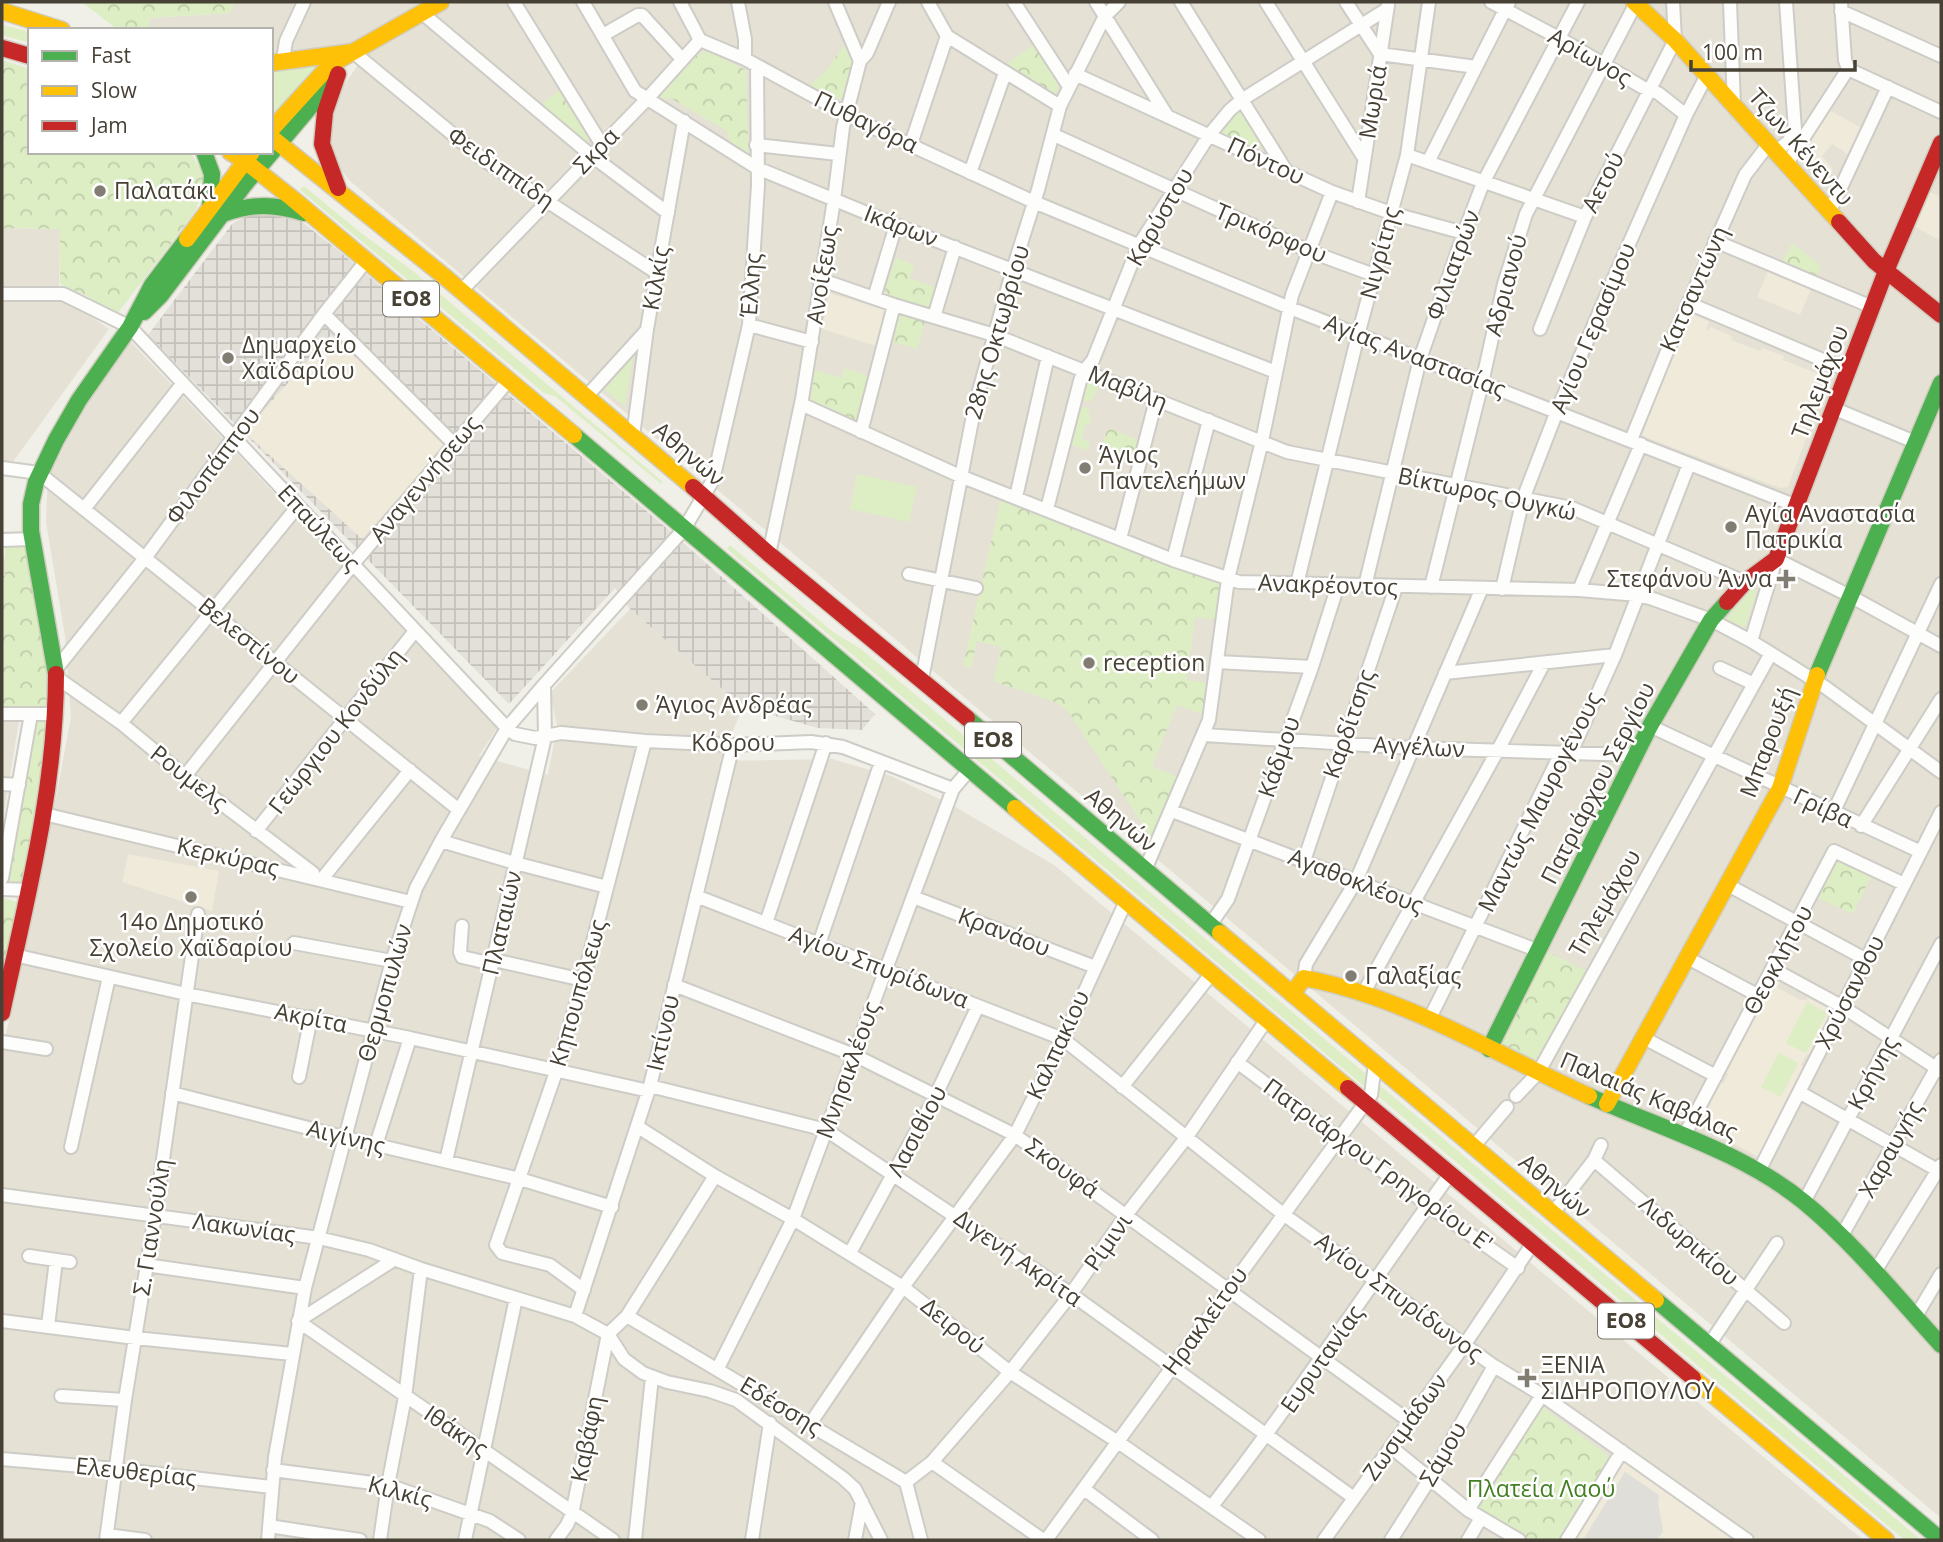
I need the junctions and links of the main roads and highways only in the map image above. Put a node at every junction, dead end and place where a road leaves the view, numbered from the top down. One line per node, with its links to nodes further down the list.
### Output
1 (441, 2): 6 (main road)
2 (1635, 3): 18 (main road, Τζων Κένεντυ)
3 (2, 11): 4 (main road)
4 (57, 28)
5 (2, 48): 7 (main road)
6 (353, 52): 8 (main road); 9 (main road); 10 (main road)
7 (28, 55)
8 (277, 61)
9 (338, 74): 10 (main road); 15 (main road)
10 (274, 137): 15 (main road, Αθηνών / ΕΟ8)
11 (1941, 143): 18 (main road, Τηλεμάχου)
12 (205, 154): 16 (main road)
13 (235, 154): 14 (main road, ΕΟ8)
14 (251, 161): 16 (main road); 17 (main road, ΕΟ8)
15 (340, 190): 22 (main road, Αθηνών / ΕΟ8)
16 (216, 211): 17 (main road); 23 (main road)
17 (314, 217): 27 (main road, ΕΟ8)
18 (1885, 271): 19 (main road, Τζων Κένεντυ); 21 (main road, Τηλεμάχου)
19 (1940, 311)
20 (1941, 383): 25 (main road, Μπαρουξή)
21 (1776, 559): 24 (main road, Πατριάρχου Σεργίου)
22 (1292, 994): 24 (main road, Παλαιάς Καβάλας); 28 (main road, Αθηνών / ΕΟ8)
23 (2, 1013)
24 (1489, 1049): 25 (main road, Παλαιάς Καβάλας)
25 (1607, 1104): 26 (main road, Παλαιάς Καβάλας)
26 (1941, 1345)
27 (1886, 1540)
28 (1941, 1540)

